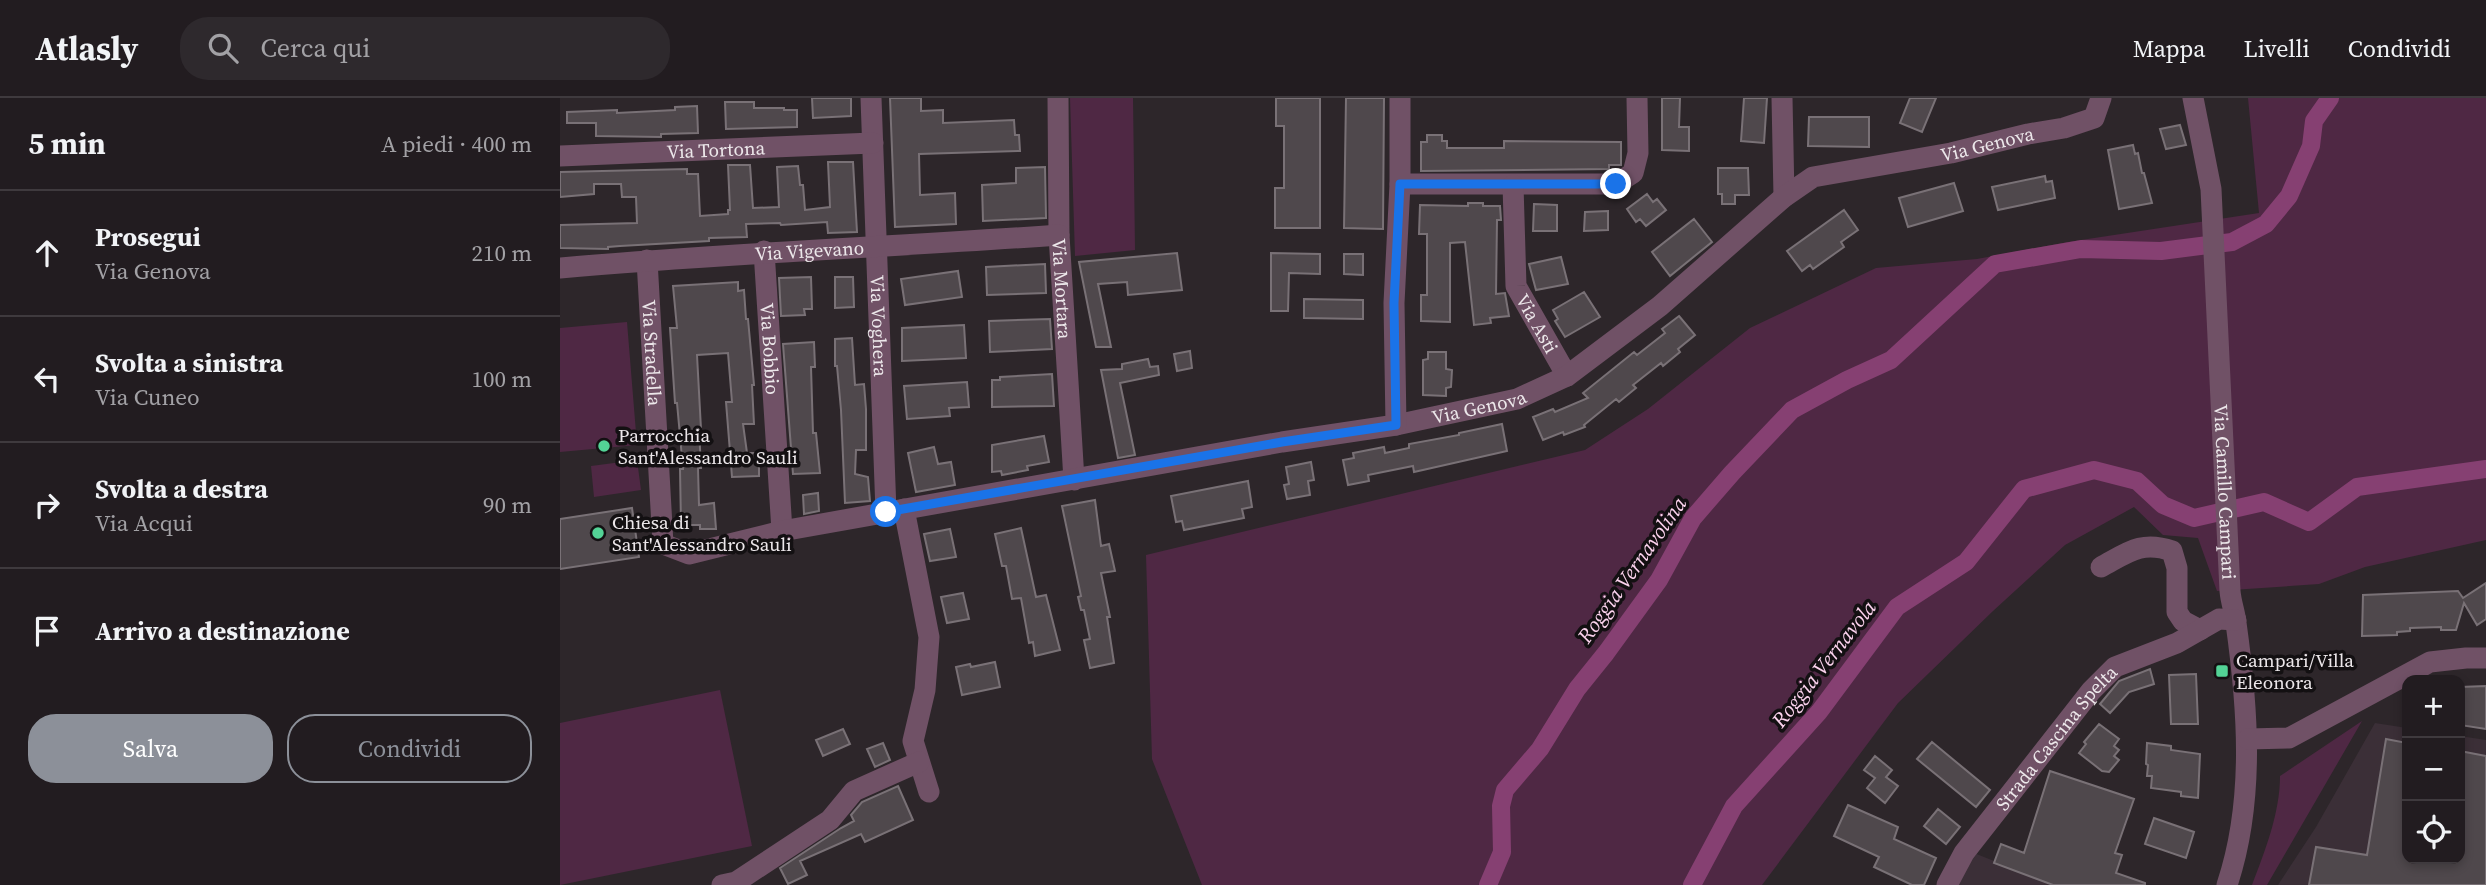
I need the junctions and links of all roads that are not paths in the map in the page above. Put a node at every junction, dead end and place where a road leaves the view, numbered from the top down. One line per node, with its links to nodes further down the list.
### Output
1 (871, 98): 8 (street, Via Voghera)
2 (1058, 98): 13 (street, Via Mortara)
3 (1400, 98): 10 (street)
4 (1637, 98): 11 (street)
5 (1782, 98): 12 (street)
6 (2101, 98): 12 (street, Via Genova)
7 (2193, 102): 25 (street, Via Camillo Campari)
8 (873, 143): 9 (street, Via Tortona); 14 (street, Via Voghera)
9 (560, 156)
10 (1400, 184): 11 (street); 19 (street)
11 (1513, 186): 18 (street, Via Asti)
12 (1784, 197): 18 (street, Via Genova)
13 (1059, 236): 14 (street, Via Vigevano); 20 (street, Via Mortara)
14 (876, 248): 15 (street, Via Vigevano); 21 (street, Via Voghera)
15 (764, 251): 16 (street, Via Vigevano); 22 (street, Via Bobbio)
16 (647, 260): 17 (street, Via Vigevano); 23 (street, Via Stradella)
17 (560, 268)
18 (1567, 376): 19 (street, Via Genova)
19 (1396, 425): 20 (street, Via Genova)
20 (1074, 480): 21 (street, Via Genova)
21 (895, 510): 22 (street, Via Genova); 29 (street, Via Voghera)
22 (782, 531): 23 (street, Via Genova)
23 (689, 554)
24 (2101, 567): 26 (street)
25 (2236, 620): 26 (street, Strada Cascina Spelta); 28 (street, Via Camillo Campari)
26 (2200, 630): 32 (street, Strada Cascina Spelta)
27 (2486, 658): 28 (street)
28 (2248, 739): 33 (street, Via Camillo Campari)
29 (919, 762): 30 (street, Via Voghera); 31 (street)
30 (929, 792)
31 (722, 885)
32 (1947, 885)
33 (2227, 885)

